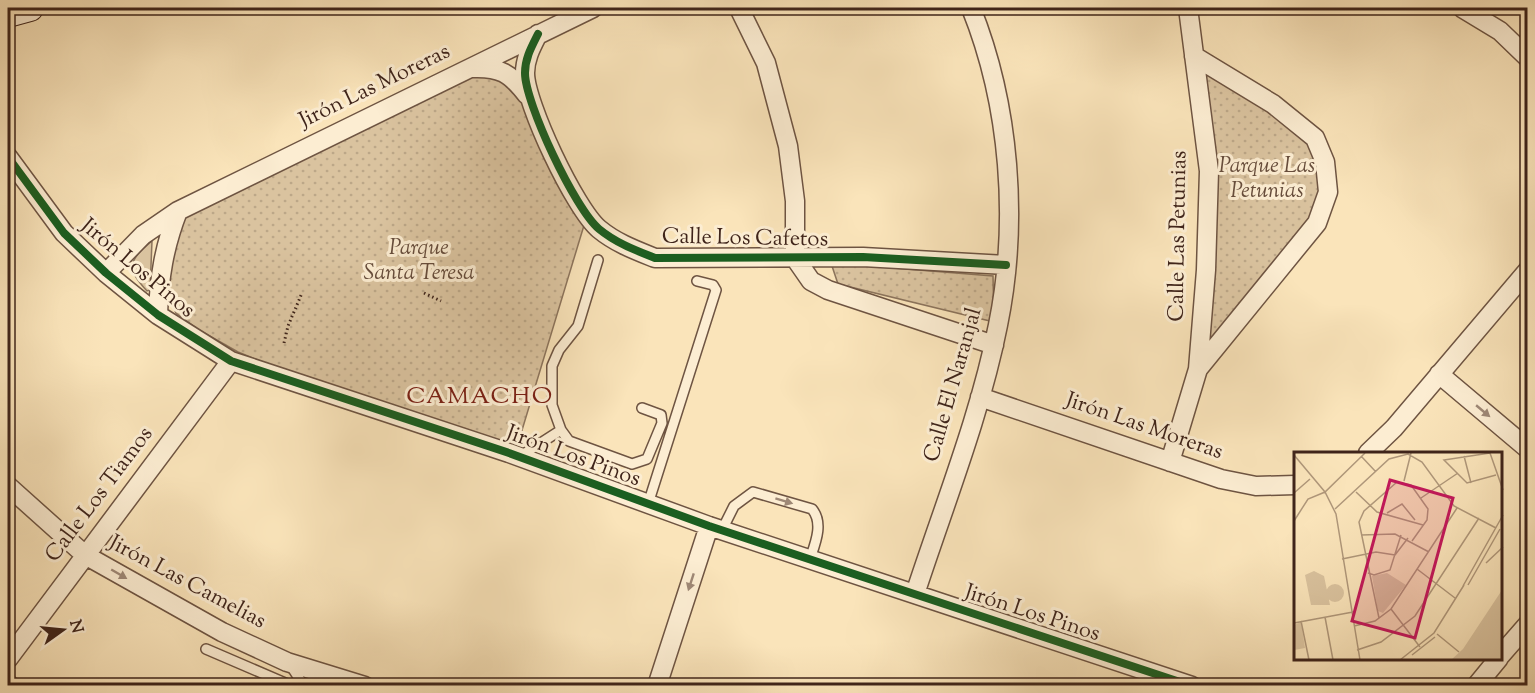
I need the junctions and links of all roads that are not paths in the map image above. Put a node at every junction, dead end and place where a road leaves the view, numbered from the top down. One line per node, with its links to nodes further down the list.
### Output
1 (30, 8): 7 (main road)
2 (593, 8): 8 (street, Jirón Las Moreras)
3 (739, 8): 15 (street)
4 (972, 8): 17 (street, Calle El Naranjal)
5 (1188, 8): 9 (street, Calle Las Petunias)
6 (1462, 8): 10 (street)
7 (8, 14)
8 (538, 34): 11 (street, Jirón Las Moreras); 12 (street, Calle Los Cafetos)
9 (1194, 56): 24 (street, Calle Las Petunias); 24 (street)
10 (1527, 58)
11 (468, 68): 12 (street, Calle Los Cafetos); 14 (street, Jirón Las Moreras)
12 (528, 97): 15 (street, Calle Los Cafetos)
13 (8, 157): 19 (street, Jirón Los Pinos)
14 (178, 211): 19 (street, Jirón Las Moreras); 21 (street)
15 (795, 258): 17 (street, Calle Los Cafetos); 22 (street, Calle Los Cafetos)
16 (598, 260): 28 (lane)
17 (1006, 264): 22 (street, Calle El Naranjal)
18 (1527, 270): 25 (street)
19 (106, 273): 21 (street, Jirón Los Pinos)
20 (697, 281): 35 (lane)
21 (158, 315): 23 (street, Jirón Los Pinos)
22 (994, 345): 26 (street, Calle El Naranjal)
23 (231, 362): 31 (street, Jirón Los Pinos); 37 (street, Calle Los Tiamos)
24 (1198, 369): 32 (street, Calle Las Petunias)
25 (1439, 374): 29 (street, one-way to 29); 30 (street)
26 (980, 397): 32 (street, Jirón Las Moreras); 39 (street, Calle El Naranjal)
27 (642, 408): 28 (lane)
28 (561, 430): 31 (lane)
29 (1527, 449)
30 (1369, 452)
31 (519, 457): 35 (street, Jirón Los Pinos)
32 (1170, 462): 33 (street, Jirón Las Moreras)
33 (1294, 484)
34 (8, 486): 37 (street, Jirón Las Camelias)
35 (648, 504): 36 (street, Jirón Los Pinos)
36 (716, 528): 38 (street, Jirón Los Pinos); 38 (lane, one-way to 38); 52 (street, one-way to 52)
37 (85, 555): 43 (street, Calle Los Tiamos); 45 (street, Jirón Las Camelias, one-way to 45)
38 (810, 559): 39 (street, Jirón Los Pinos)
39 (915, 594): 53 (street, Jirón Los Pinos)
40 (1527, 624): 42 (street)
41 (206, 649): 49 (lane)
42 (1502, 653)
43 (8, 659)
44 (1497, 660): 54 (street)
45 (287, 662): 47 (street, Jirón Las Camelias); 50 (lane)
46 (8, 678): 48 (lane)
47 (335, 681): 51 (street, Jirón Las Camelias)
48 (17, 686)
49 (292, 686)
50 (304, 686)
51 (365, 686)
52 (657, 686)
53 (1192, 686)
54 (1476, 686)

